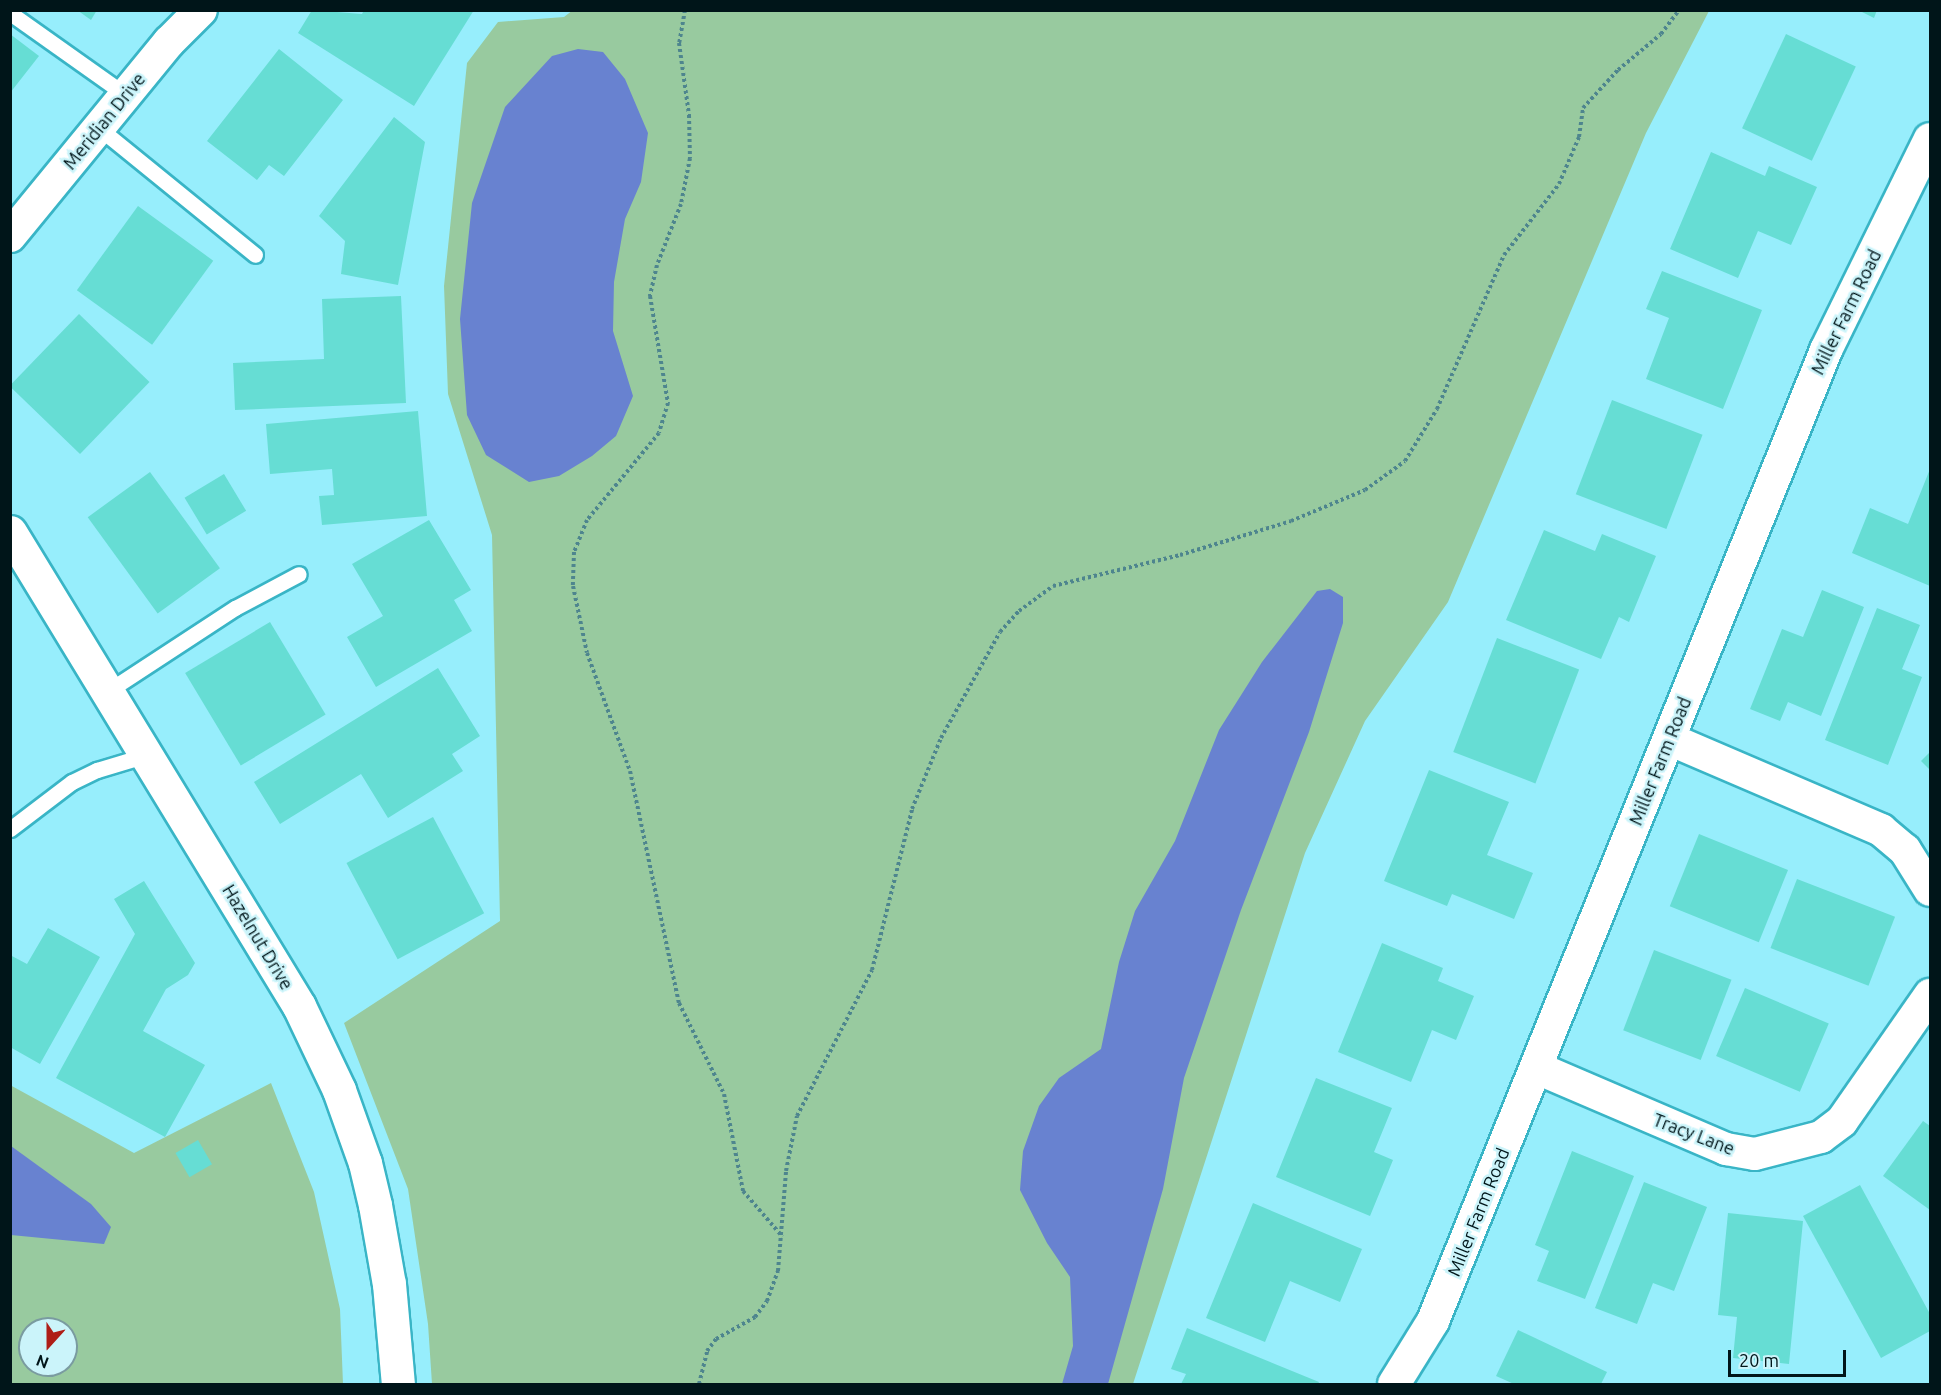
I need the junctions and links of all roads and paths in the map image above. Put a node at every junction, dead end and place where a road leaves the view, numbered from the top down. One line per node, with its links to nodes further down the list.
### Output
1 (201, 10): 5 (street, Meridian Drive)
2 (685, 10): 19 (path)
3 (1679, 10): 19 (path)
4 (10, 13): 5 (lane)
5 (126, 95): 6 (street, Meridian Drive)
6 (99, 128): 8 (street, Meridian Drive); 9 (lane)
7 (1930, 139): 13 (street, Miller Farm Road)
8 (10, 236)
9 (255, 255)
10 (10, 532): 12 (street, Hazelnut Drive)
11 (299, 574): 12 (lane)
12 (108, 691): 14 (street, Hazelnut Drive)
13 (1669, 739): 16 (street); 18 (street, Miller Farm Road)
14 (147, 755): 15 (lane); 20 (street, Hazelnut Drive)
15 (10, 829)
16 (1930, 890)
17 (1930, 995): 18 (street, Tracy Lane)
18 (1537, 1068): 22 (street, Miller Farm Road)
19 (783, 1237): 21 (path)
20 (398, 1384)
21 (699, 1384)
22 (1394, 1384)

